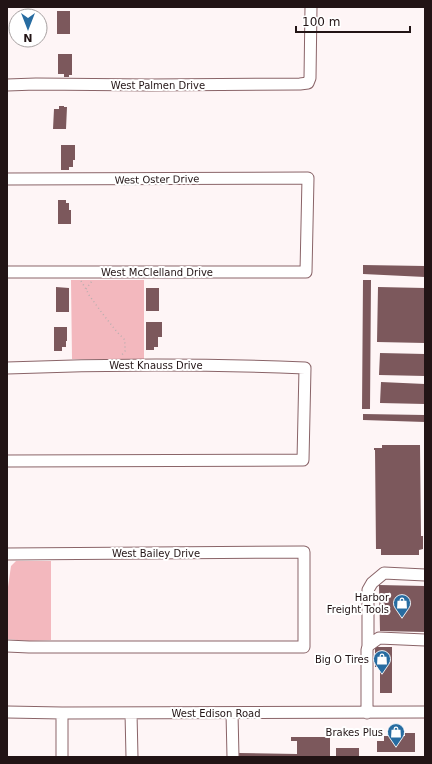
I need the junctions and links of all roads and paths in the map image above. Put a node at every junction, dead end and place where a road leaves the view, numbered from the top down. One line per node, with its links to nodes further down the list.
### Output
1 (311, 7): 2 (street, West Palmen Drive)
2 (7, 86)
3 (7, 179): 5 (street, West Oster Drive)
4 (7, 272): 5 (street, West McClelland Drive)
5 (306, 272)
6 (80, 279): 7 (path)
7 (125, 351)
8 (7, 368): 9 (street, West Knauss Drive)
9 (7, 461)
10 (7, 554): 13 (street, West Bailey Drive)
11 (425, 575): 14 (street)
12 (425, 640): 14 (street)
13 (7, 646)
14 (368, 646): 20 (street)
15 (7, 712): 17 (street, West Edison Road)
16 (425, 712): 20 (street, West Edison Road)
17 (62, 713): 18 (street, West Edison Road); 21 (street)
18 (131, 713): 19 (street, West Edison Road); 22 (street)
19 (232, 713): 20 (street, West Edison Road); 23 (street)
20 (367, 713)
21 (62, 757)
22 (132, 757)
23 (233, 757)

